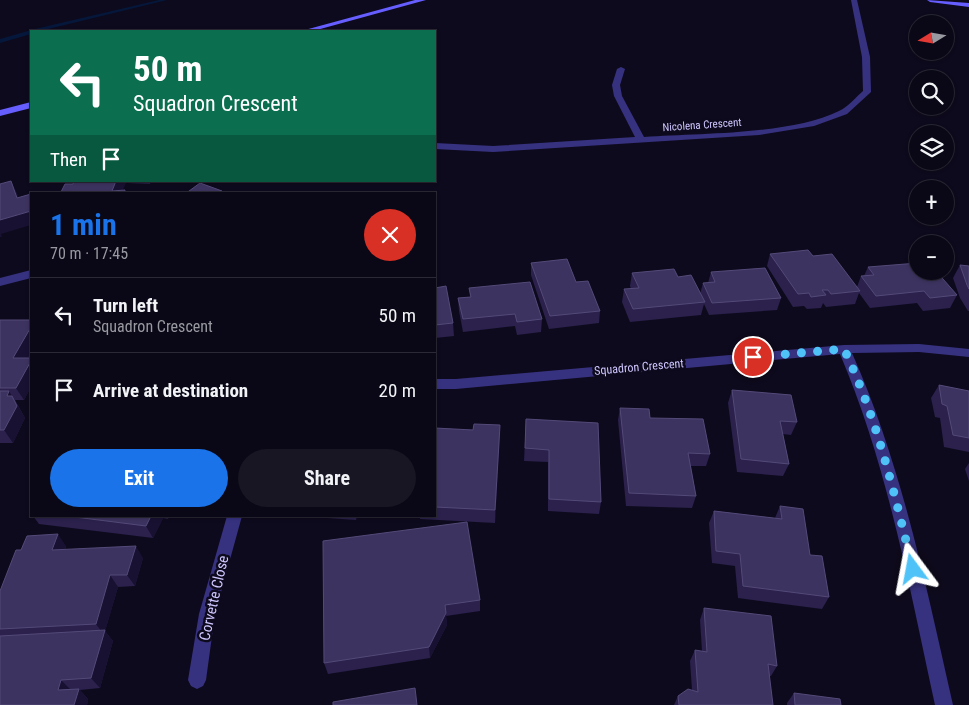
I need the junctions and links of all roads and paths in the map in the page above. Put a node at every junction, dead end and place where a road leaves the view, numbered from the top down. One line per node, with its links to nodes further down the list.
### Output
1 (423, 0): 5 (street)
2 (854, 0): 9 (street, Nicolena Crescent)
3 (930, 0): 4 (street)
4 (969, 5)
5 (309, 30)
6 (621, 70): 9 (street)
7 (30, 105): 8 (street)
8 (0, 114)
9 (641, 140): 10 (street, Nicolena Crescent)
10 (436, 146)
11 (30, 274): 12 (street)
12 (0, 282)
13 (844, 349): 14 (street, Squadron Crescent); 15 (street, Squadron Crescent); 18 (street)
14 (969, 353)
15 (436, 384)
16 (234, 517): 17 (street, Corvette Close)
17 (197, 680)
18 (944, 705)

